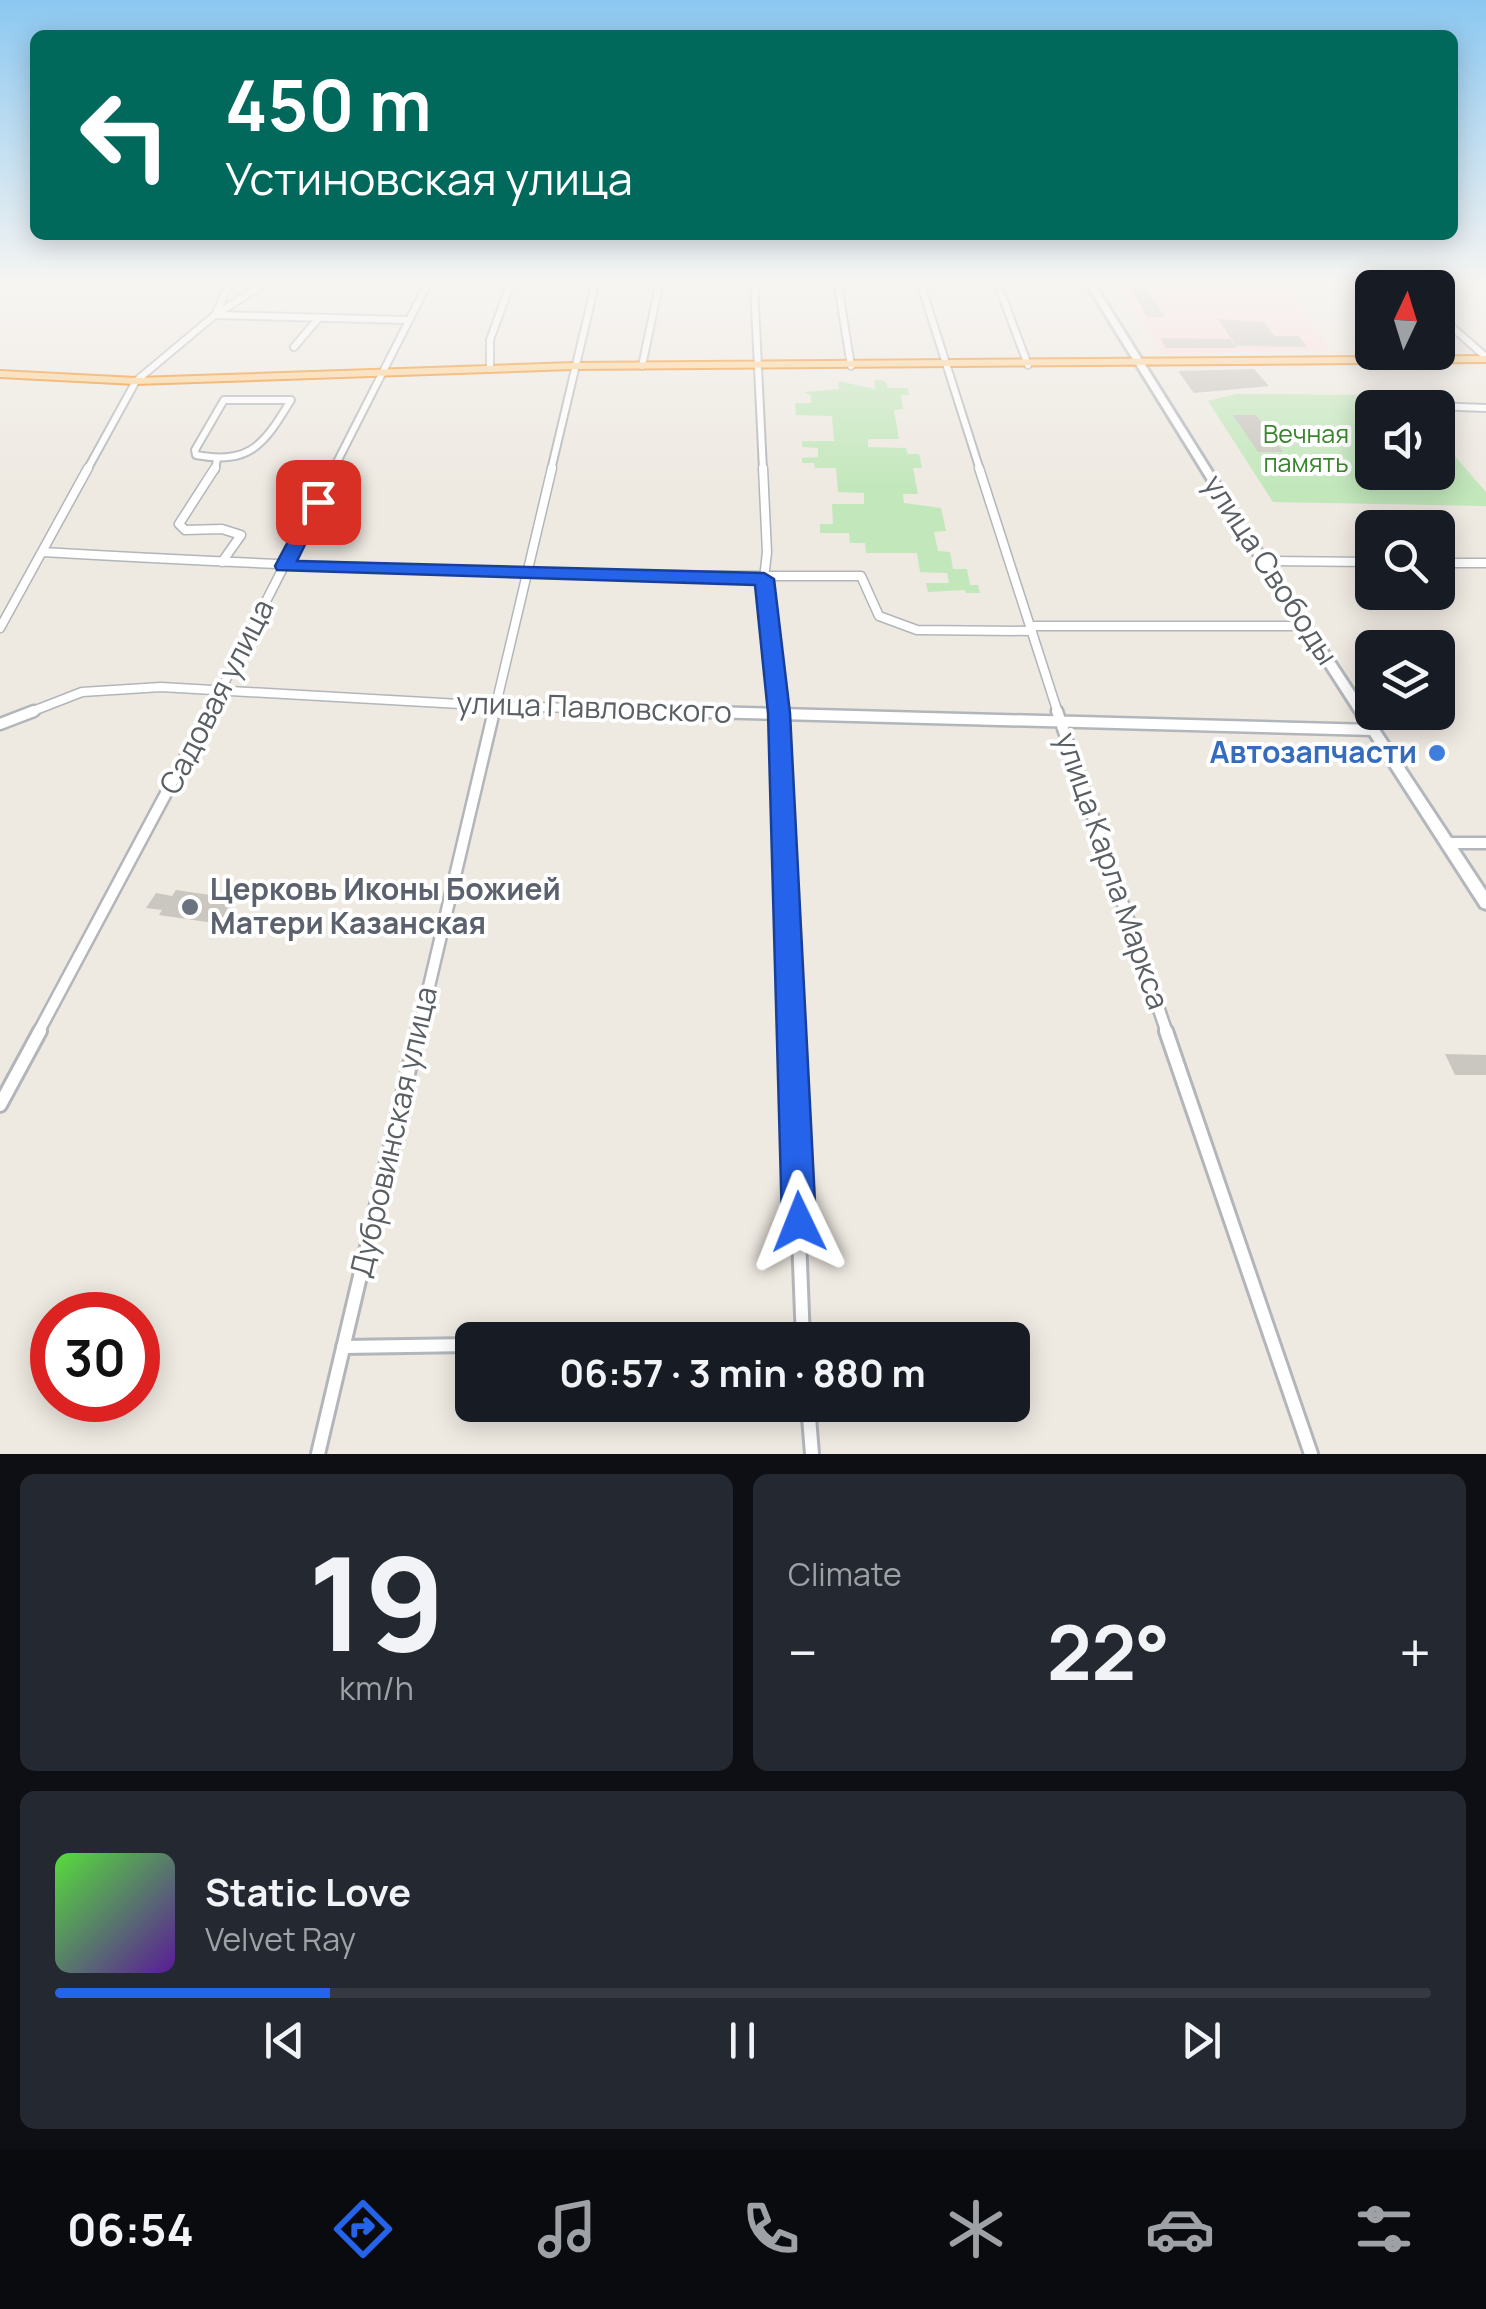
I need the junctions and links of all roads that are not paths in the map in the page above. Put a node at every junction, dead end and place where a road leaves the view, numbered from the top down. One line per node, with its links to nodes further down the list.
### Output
1 (170, 353): 22 (street)
2 (393, 353): 20 (street, Садовая улица)
3 (492, 353): 19 (street)
4 (577, 353): 14 (street, Дубровинская улица)
5 (645, 353): 15 (street)
6 (758, 353): 16 (street)
7 (848, 353): 17 (street)
8 (944, 353): 18 (street, улица Карла Маркса)
9 (1025, 353): 13 (street)
10 (1131, 353): 12 (main road, улица Свободы)
11 (1486, 358): 12 (highway)
12 (1137, 363): 13 (highway); 27 (main road, улица Свободы)
13 (1028, 365): 18 (highway)
14 (573, 366): 15 (highway); 19 (highway); 33 (street, Дубровинская улица)
15 (642, 366): 16 (highway)
16 (759, 366): 17 (highway); 34 (street)
17 (850, 366): 18 (highway)
18 (948, 366): 37 (street, улица Карла Маркса)
19 (490, 369): 20 (highway)
20 (384, 373): 22 (highway); 32 (street, Садовая улица)
21 (4, 374): 22 (highway)
22 (136, 381): 26 (street)
23 (1455, 407): 24 (street)
24 (1486, 408)
25 (217, 459): 25 (street); 28 (street)
26 (43, 552): 28 (street); 36 (street)
27 (1263, 561): 29 (street); 35 (main road, улица Свободы)
28 (222, 562): 32 (street)
29 (1355, 562)
30 (1455, 563): 31 (street)
31 (1486, 563)
32 (284, 566): 33 (street); 38 (street, Садовая улица)
33 (524, 574): 34 (street); 40 (street, Дубровинская улица)
34 (764, 579): 37 (street); 41 (street)
35 (1305, 626): 37 (street); 39 (main road, улица Свободы)
36 (0, 628)
37 (1032, 629): 43 (street, улица Карла Маркса)
38 (222, 691): 40 (street, улица Павловского); 42 (street, улица Павловского); 49 (street, Садовая улица)
39 (1355, 701)
40 (494, 706): 41 (street, улица Павловского); 52 (street, Дубровинская улица)
41 (779, 713): 43 (street, улица Павловского); 50 (street)
42 (0, 724)
43 (1061, 724): 44 (street, улица Павловского); 56 (street, улица Карла Маркса)
44 (1355, 730)
45 (1374, 730): 46 (main road, улица Свободы)
46 (1447, 843): 47 (street); 48 (main road, улица Свободы)
47 (1486, 843)
48 (1485, 899)
49 (0, 1105)
50 (803, 1322)
51 (455, 1345): 52 (street)
52 (343, 1347): 54 (street, Дубровинская улица)
53 (809, 1422): 55 (street)
54 (318, 1454)
55 (812, 1454)
56 (1311, 1454)

